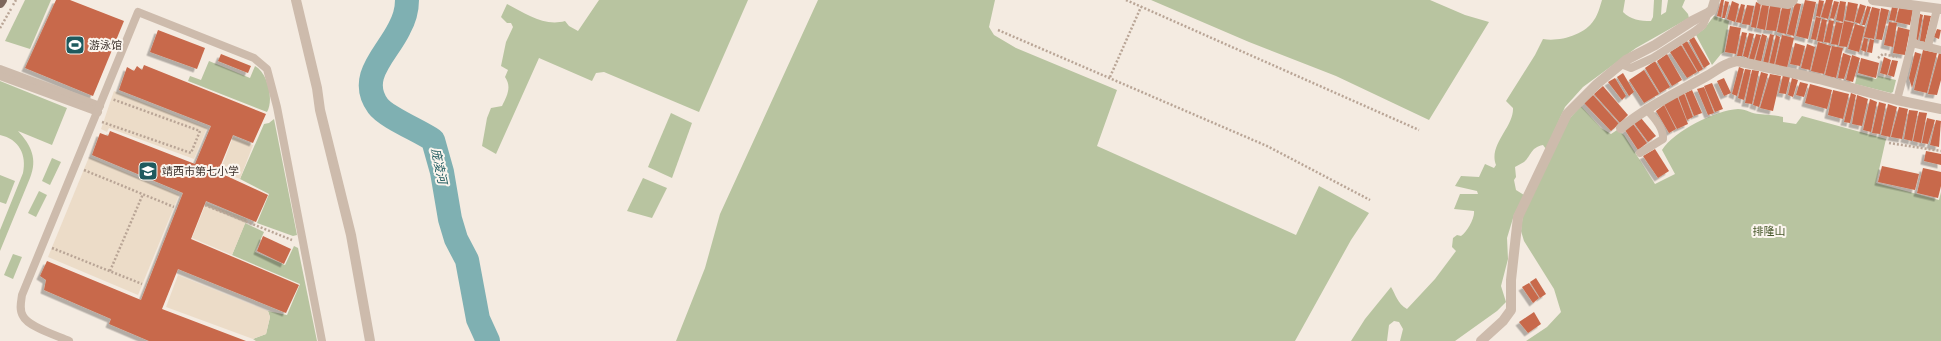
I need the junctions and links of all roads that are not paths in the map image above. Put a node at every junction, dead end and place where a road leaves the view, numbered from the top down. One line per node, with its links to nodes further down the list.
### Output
1 (296, 0): 21 (street)
2 (1715, 0): 22 (street)
3 (1762, 0): 4 (street)
4 (1792, 0)
5 (1873, 0): 6 (street)
6 (1917, 6): 7 (street); 8 (lane)
7 (1938, 7): 9 (lane)
8 (1912, 43): 9 (lane); 13 (lane)
9 (1928, 46): 10 (lane)
10 (1941, 50)
11 (0, 69): 15 (lane)
12 (0, 76): 15 (lane)
13 (1897, 100): 14 (street); 16 (street)
14 (1941, 108)
15 (99, 109): 19 (lane); 20 (lane)
16 (1646, 109): 17 (street); 18 (lane)
17 (1621, 128)
18 (1640, 153)
19 (69, 341)
20 (322, 341)
21 (370, 341)
22 (1481, 341)

